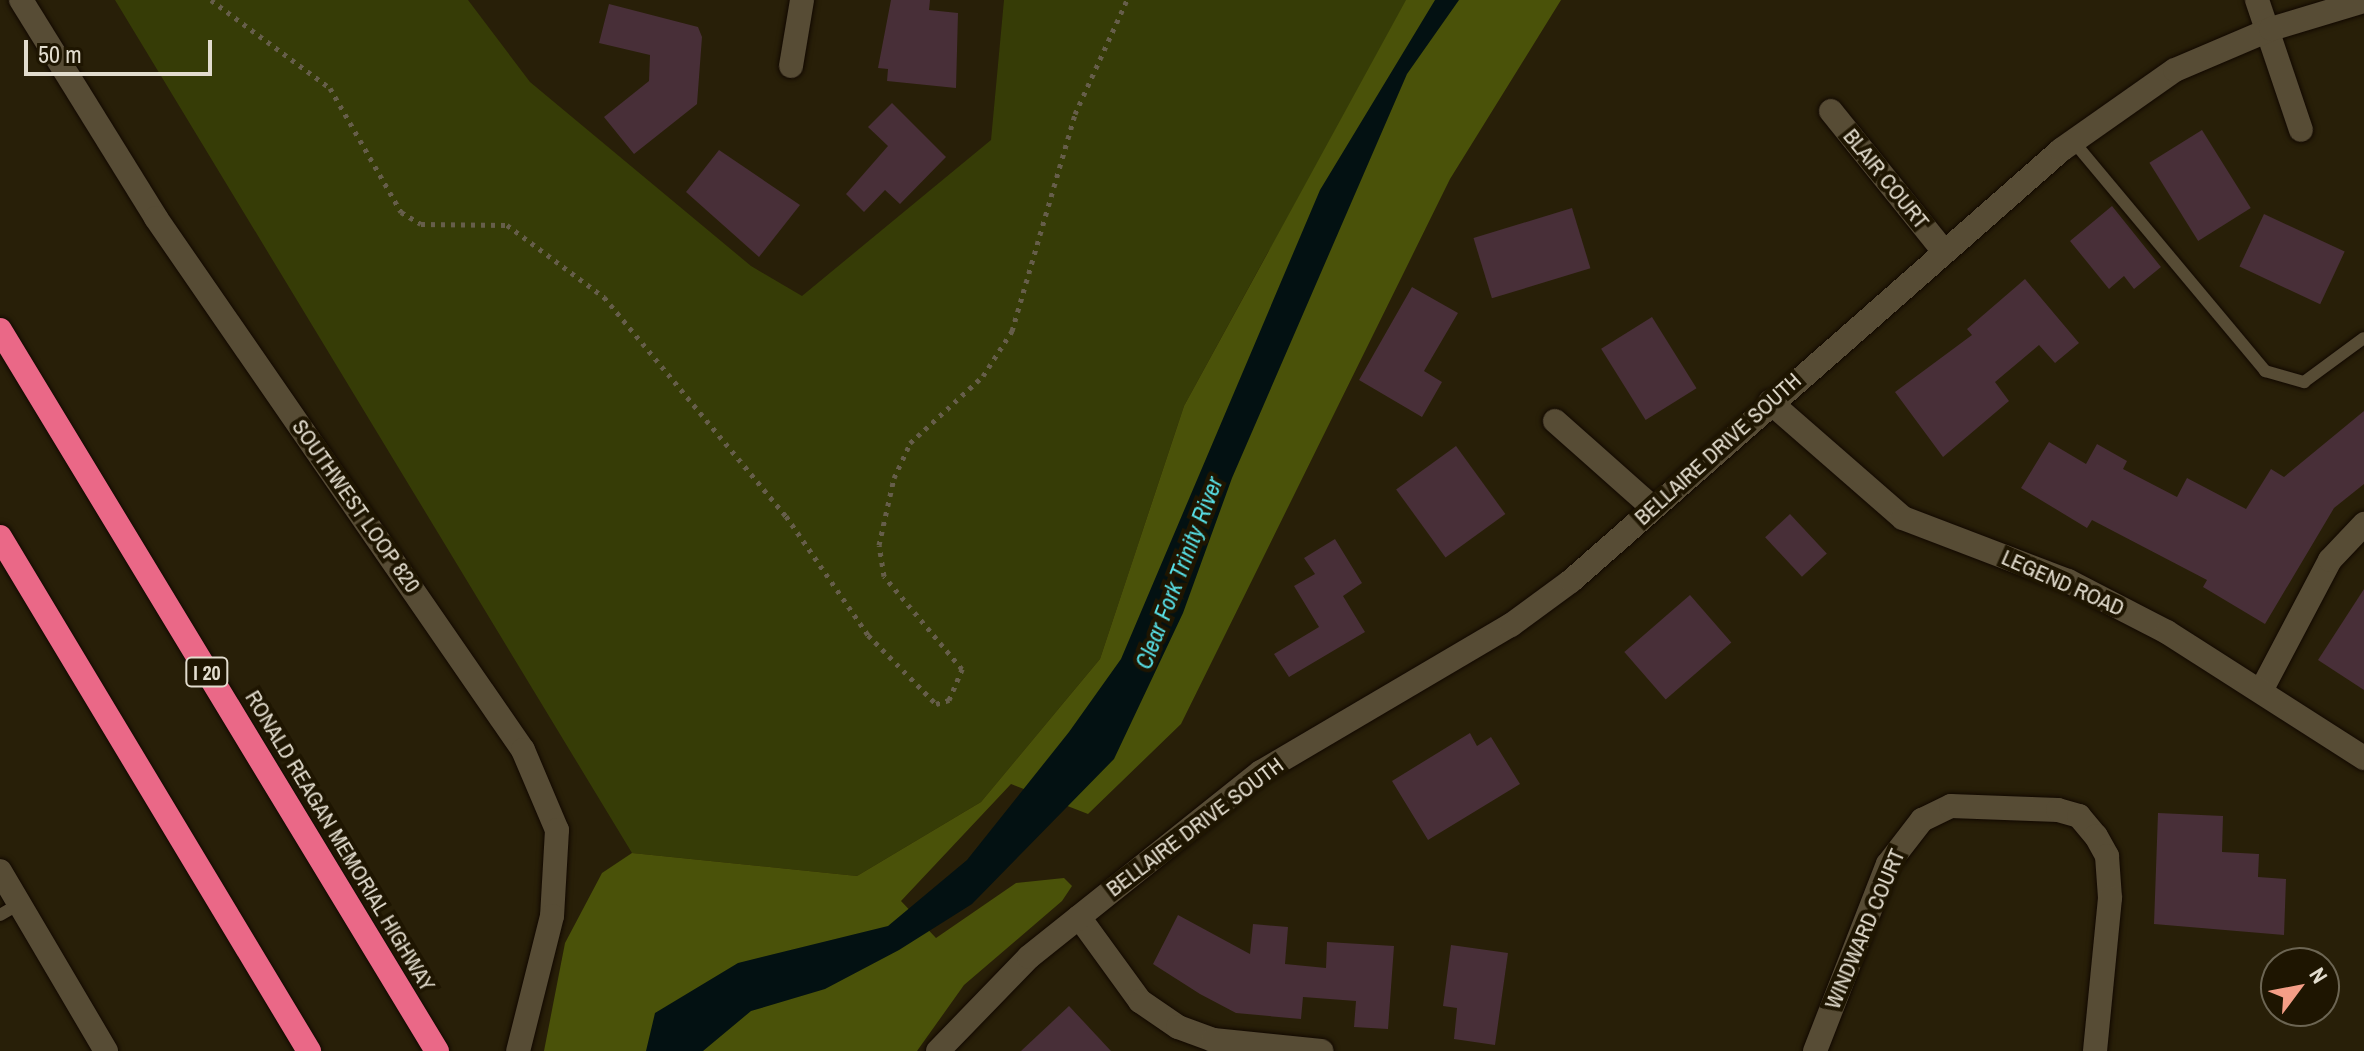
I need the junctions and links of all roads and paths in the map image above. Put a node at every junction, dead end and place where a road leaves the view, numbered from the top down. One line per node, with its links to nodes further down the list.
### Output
1 (21, 0): 29 (street, SOUTHWEST LOOP 820)
2 (211, 0): 4 (path)
3 (802, 0): 8 (street)
4 (1127, 0)
5 (2257, 0): 7 (street)
6 (2364, 1): 7 (street, BELLAIRE DRIVE SOUTH)
7 (2271, 29): 10 (street); 11 (street, BELLAIRE DRIVE SOUTH)
8 (791, 66)
9 (1831, 111): 12 (street, BLAIR COURT)
10 (2301, 130)
11 (2073, 141): 12 (street, BELLAIRE DRIVE SOUTH); 14 (lane)
12 (1941, 248): 15 (street, BELLAIRE DRIVE SOUTH)
13 (0, 330): 28 (highway, RONALD REAGAN MEMORIAL HIGHWAY / I 20)
14 (2364, 338)
15 (1770, 402): 17 (street, BELLAIRE DRIVE SOUTH); 20 (street, LEGEND ROAD)
16 (1555, 421): 17 (street)
17 (1652, 507): 24 (street, BELLAIRE DRIVE SOUTH)
18 (2364, 524): 20 (street)
19 (0, 537): 27 (highway)
20 (2262, 689): 21 (street, LEGEND ROAD)
21 (2364, 758)
22 (0, 871): 23 (street)
23 (10, 910): 26 (street)
24 (1079, 917): 30 (street, BELLAIRE DRIVE SOUTH); 31 (street)
25 (2096, 1044): 32 (street, WINDWARD COURT)
26 (106, 1051)
27 (309, 1051)
28 (437, 1051)
29 (518, 1051)
30 (938, 1051)
31 (1321, 1051)
32 (1815, 1051)

